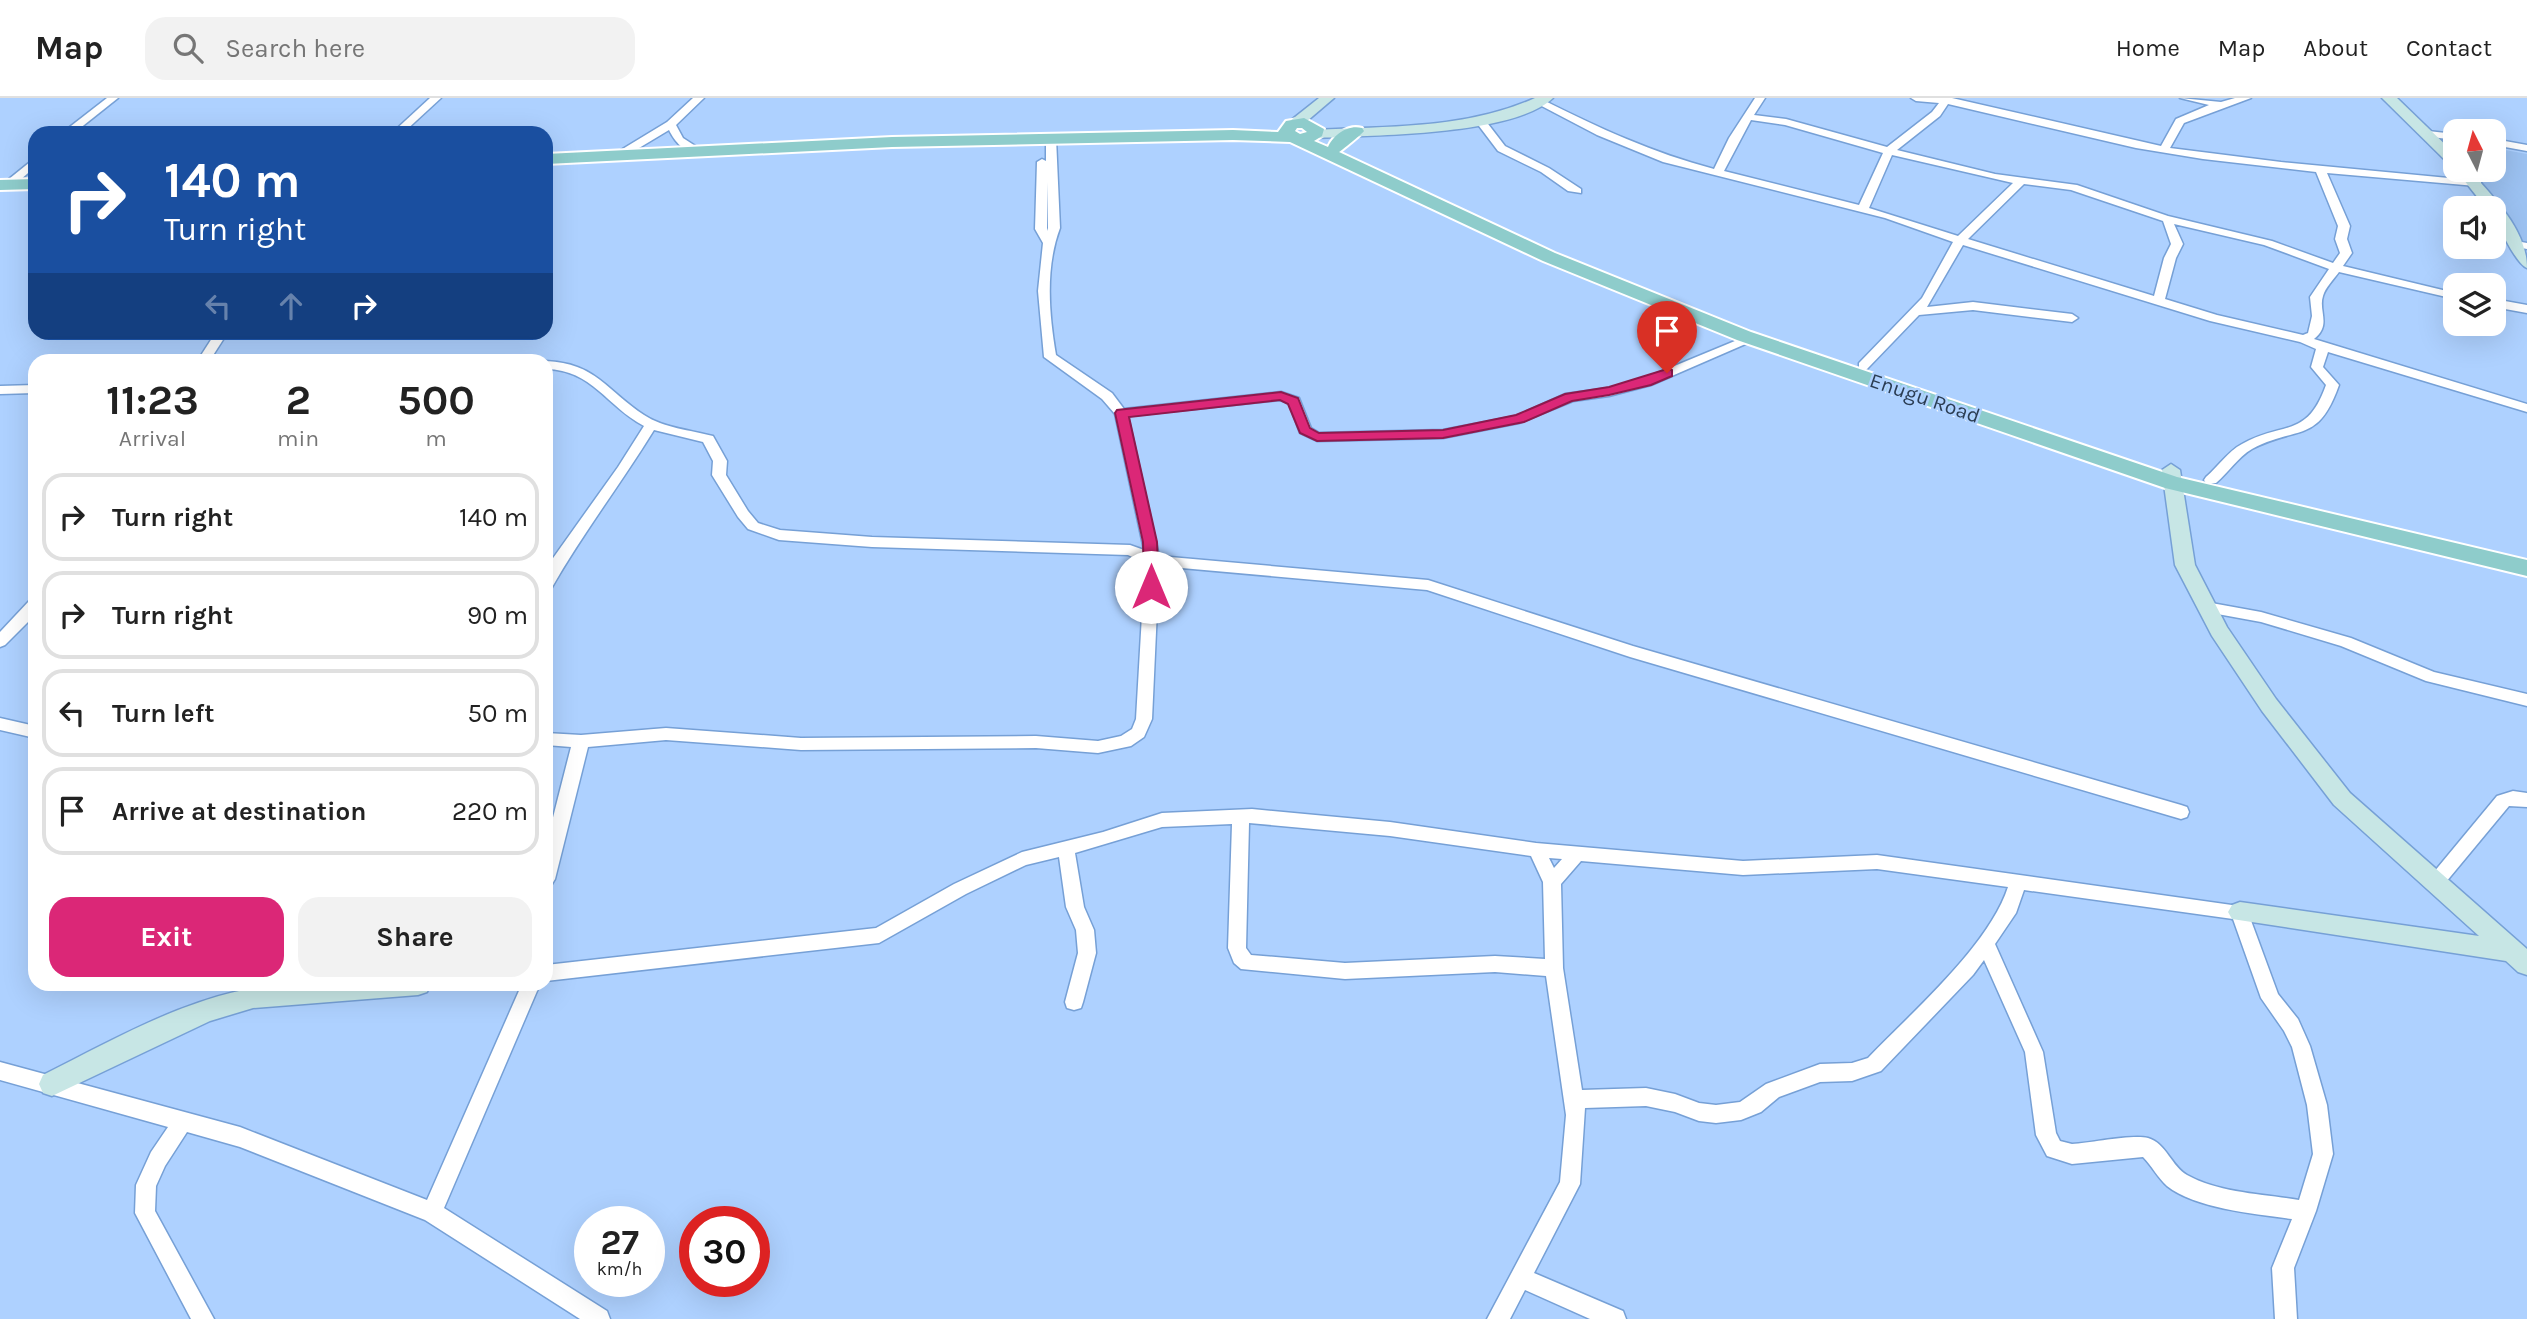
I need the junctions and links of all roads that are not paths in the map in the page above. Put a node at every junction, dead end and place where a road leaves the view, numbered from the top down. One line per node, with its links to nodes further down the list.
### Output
1 (113, 98): 17 (street)
2 (436, 98): 18 (street)
3 (699, 98): 16 (street)
4 (1327, 98): 20 (street)
5 (1760, 98): 13 (street); 15 (street)
6 (1916, 98): 10 (street)
7 (2185, 98): 12 (street)
8 (2246, 98): 12 (street)
9 (2389, 98): 22 (street)
10 (1946, 99): 29 (street); 31 (street)
11 (1543, 100): 14 (street); 36 (street)
12 (2220, 105): 29 (street)
13 (1748, 117): 15 (street); 36 (street)
14 (1481, 122): 19 (street); 41 (street)
15 (1786, 122): 31 (street)
16 (671, 124): 26 (street); 27 (street)
17 (76, 126)
18 (405, 126)
19 (1373, 130): 20 (street); 21 (street)
20 (1303, 131): 21 (street); 24 (main road); 32 (main road)
21 (1356, 131): 32 (main road)
22 (2428, 134): 23 (street); 30 (street)
23 (2443, 136)
24 (1047, 139): 26 (main road); 62 (street)
25 (2506, 144): 28 (street)
26 (673, 146): 27 (main road)
27 (646, 147): 33 (main road)
28 (2527, 148)
29 (2164, 150): 35 (street)
30 (2443, 150)
31 (1889, 151): 37 (street); 42 (street)
32 (1340, 155): 54 (main road, Enugu Road); 58 (main road)
33 (553, 159)
34 (28, 166): 40 (street)
35 (2320, 168): 38 (street); 47 (street)
36 (1717, 174): 42 (street)
37 (2021, 181): 43 (street); 44 (street)
38 (2476, 183): 45 (street)
39 (28, 184): 40 (main road)
40 (4, 185)
41 (1577, 191)
42 (1863, 209): 44 (street)
43 (2168, 219): 47 (street); 49 (street)
44 (1960, 240): 49 (street); 52 (street)
45 (2522, 245): 46 (street)
46 (2527, 263)
47 (2333, 267): 48 (street); 55 (street)
48 (2443, 293)
49 (2159, 301): 55 (street)
50 (2506, 305): 51 (street)
51 (2527, 309)
52 (1916, 313): 53 (street); 58 (street)
53 (2072, 318)
54 (1751, 339): 62 (street); 64 (main road, Enugu Road)
55 (2304, 339): 56 (street)
56 (2323, 347): 61 (street); 65 (street)
57 (553, 365): 63 (street)
58 (1863, 366): 64 (main road)
59 (28, 388): 60 (street)
60 (0, 390)
61 (2527, 408)
62 (1121, 413): 66 (street)
63 (650, 424): 67 (street); 71 (street)
64 (2171, 476): 65 (main road); 70 (main road, Enugu Road); 72 (street)
65 (2211, 480): 68 (main road)
66 (1150, 542): 67 (street); 69 (street)
67 (1130, 550): 69 (street)
68 (2527, 556)
69 (1152, 561): 79 (street); 81 (street)
70 (2527, 568)
71 (553, 573)
72 (2206, 607): 75 (street); 89 (street)
73 (28, 613): 74 (street)
74 (0, 641)
75 (2527, 700)
76 (0, 724): 77 (street)
77 (28, 730)
78 (553, 739): 79 (street)
79 (581, 741): 85 (street)
80 (2527, 800): 89 (street)
81 (2181, 812)
82 (1241, 817): 83 (street); 84 (street); 93 (street)
83 (1066, 848): 94 (street); 97 (street)
84 (1536, 850): 86 (street); 88 (street)
85 (553, 851)
86 (1578, 853): 87 (street); 88 (street)
87 (2018, 881): 90 (street); 91 (street)
88 (1552, 882): 93 (street)
89 (2435, 883): 92 (street)
90 (2241, 912): 92 (street); 102 (street)
91 (1986, 943): 100 (street); 102 (street)
92 (2522, 955)
93 (1554, 968): 100 (street)
94 (553, 972)
95 (329, 991): 99 (street)
96 (528, 991): 103 (street)
97 (1074, 1002)
98 (0, 1070): 99 (street)
99 (52, 1084): 101 (street)
100 (1573, 1099): 104 (street)
101 (184, 1120): 103 (street); 105 (street)
102 (2306, 1211): 109 (street)
103 (432, 1212): 106 (street)
104 (1522, 1278): 107 (street); 108 (street)
105 (202, 1319)
106 (599, 1319)
107 (1498, 1319)
108 (1615, 1319)
109 (2286, 1319)

